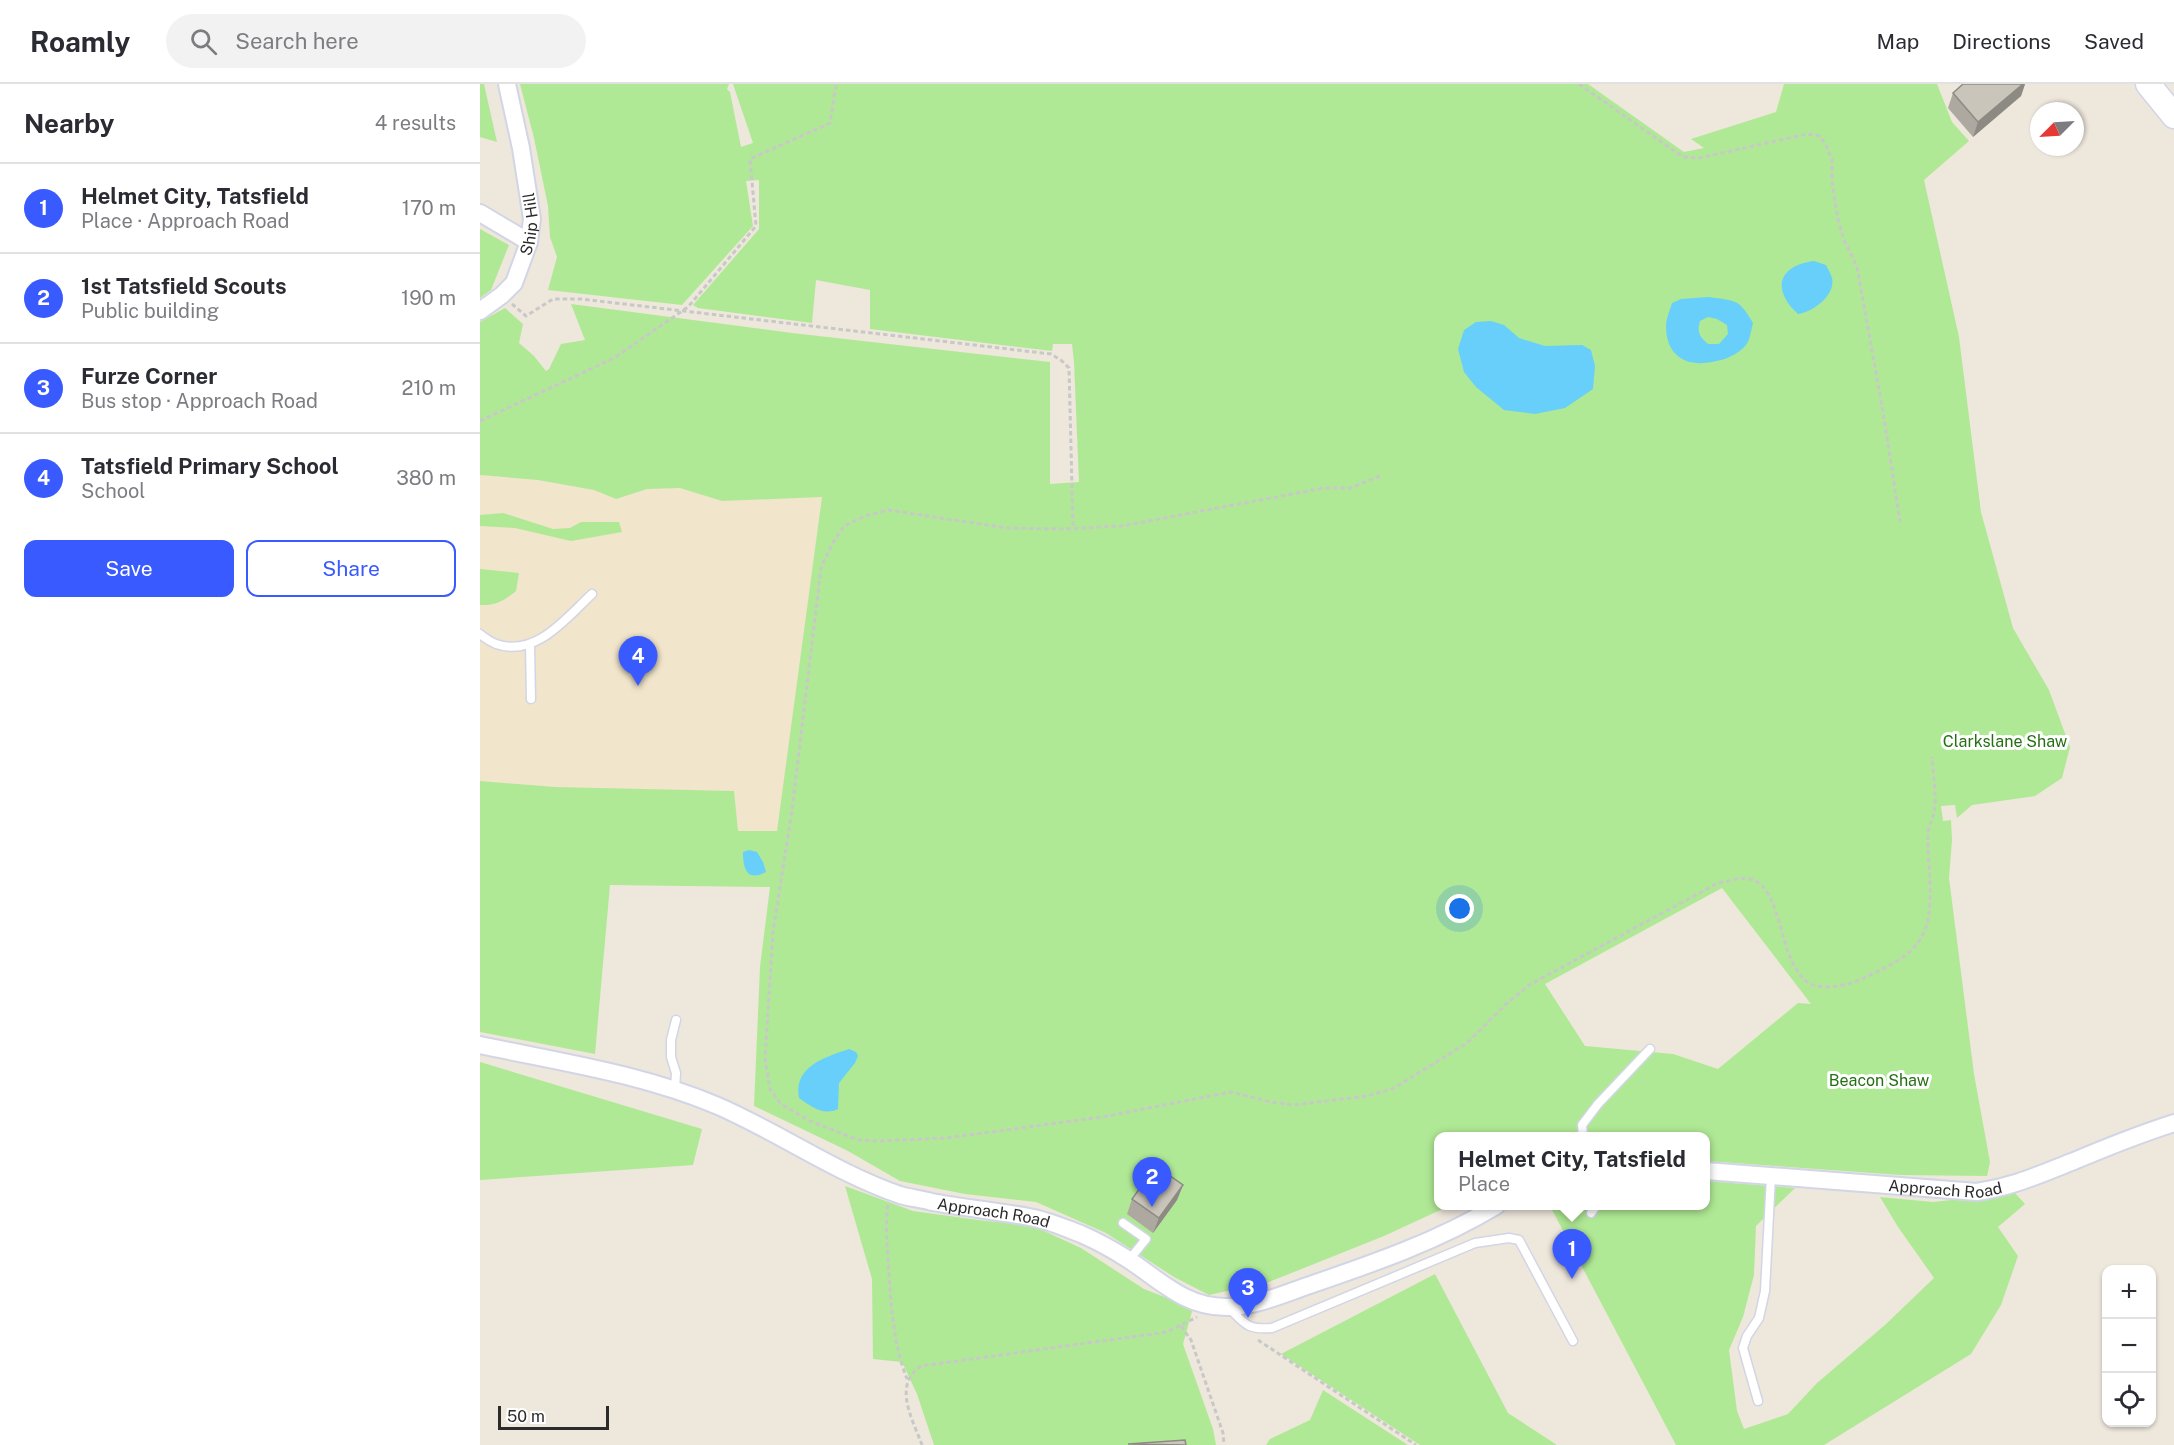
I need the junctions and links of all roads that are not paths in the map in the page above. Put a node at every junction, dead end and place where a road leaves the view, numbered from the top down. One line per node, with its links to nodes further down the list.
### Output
1 (507, 84): 5 (street, Ship Hill)
2 (2148, 84): 3 (main road)
3 (2174, 116)
4 (480, 213): 5 (street)
5 (529, 242): 6 (street, Ship Hill)
6 (480, 311)
7 (592, 594): 9 (lane)
8 (480, 634): 9 (lane)
9 (530, 644): 10 (lane)
10 (531, 699)
11 (676, 1020): 14 (lane)
12 (480, 1045): 14 (street, Approach Road)
13 (1650, 1049): 16 (lane)
14 (675, 1091): 21 (street, Approach Road)
15 (2174, 1123): 18 (street, Approach Road)
16 (1583, 1132)
17 (1710, 1171): 18 (street, Approach Road)
18 (1771, 1176): 24 (lane)
19 (1489, 1210): 22 (street, Approach Road)
20 (1123, 1222): 21 (lane)
21 (1129, 1260): 22 (street, Approach Road)
22 (1228, 1307): 23 (lane)
23 (1573, 1341)
24 (1758, 1401)

